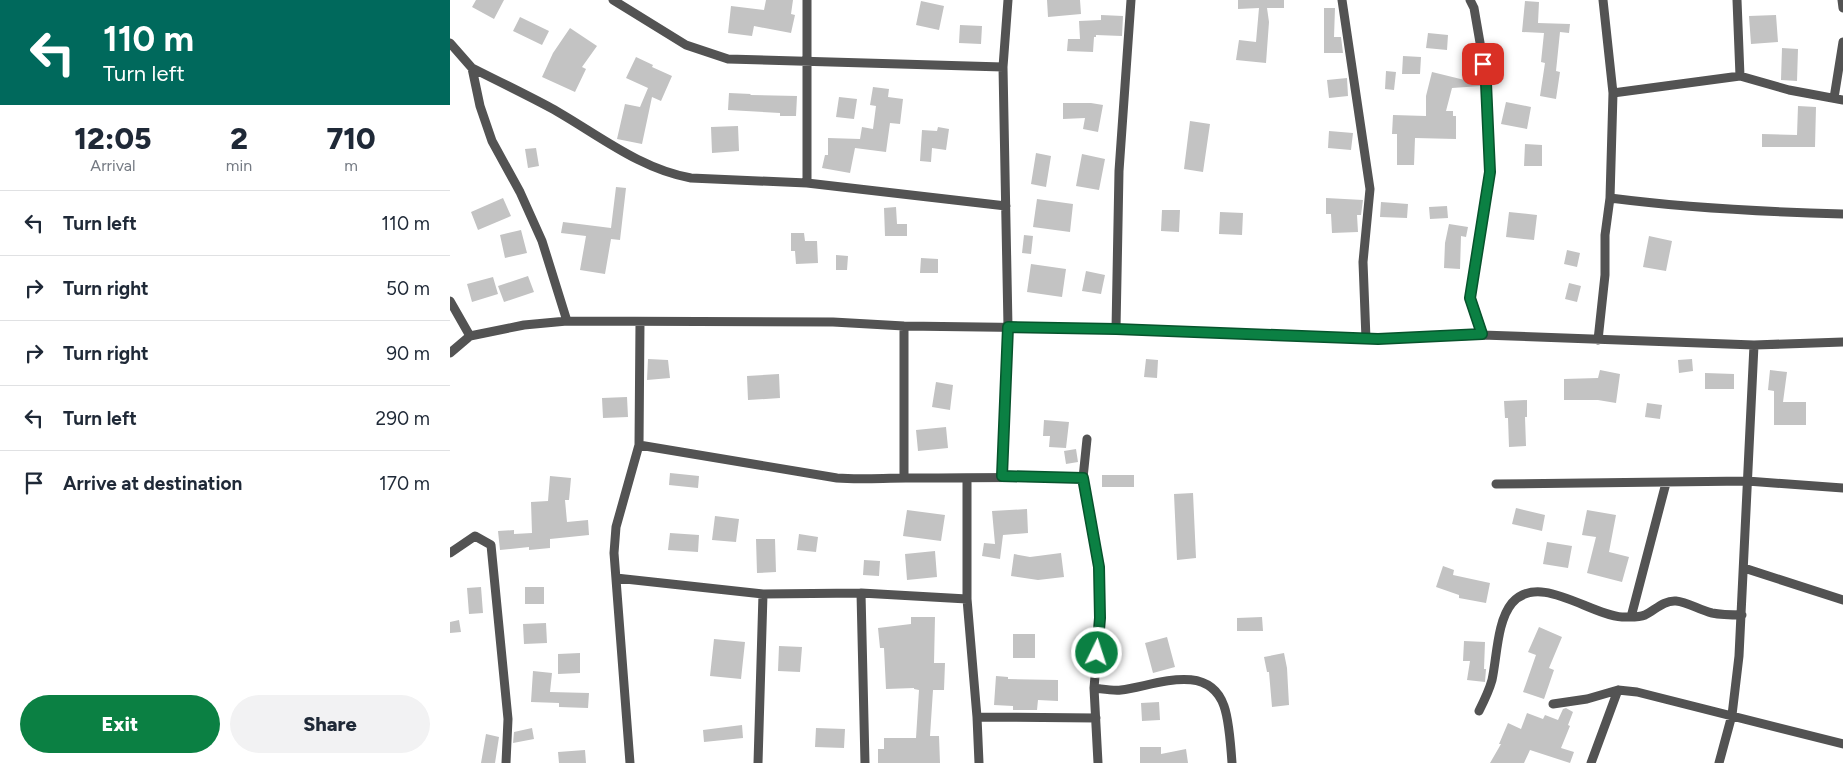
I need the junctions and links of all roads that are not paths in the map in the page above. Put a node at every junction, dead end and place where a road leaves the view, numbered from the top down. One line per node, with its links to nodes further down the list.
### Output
1 (613, 0): 13 (street)
2 (807, 0): 13 (street)
3 (1008, 0): 14 (street)
4 (1131, 0): 28 (street)
5 (1342, 0): 31 (street)
6 (1470, 0): 29 (street)
7 (1603, 0): 17 (street)
8 (1736, 0): 16 (street)
9 (1842, 0): 10 (street)
10 (1843, 8)
11 (1843, 42): 18 (street)
12 (450, 43): 15 (street)
13 (806, 61): 14 (street); 19 (street)
14 (1003, 66): 21 (street)
15 (472, 68): 19 (street); 24 (street)
16 (1740, 76): 17 (street); 18 (street)
17 (1613, 93): 20 (street)
18 (1839, 99)
19 (807, 183): 21 (street)
20 (1610, 198): 22 (street); 32 (street)
21 (1006, 206): 27 (street)
22 (1843, 214)
23 (450, 301): 30 (street)
24 (567, 321): 25 (street); 30 (street)
25 (640, 322): 26 (street); 37 (street)
26 (904, 326): 27 (street); 39 (street)
27 (1008, 327): 28 (street); 38 (street)
28 (1116, 329): 31 (street)
29 (1482, 334): 31 (street); 32 (street)
30 (470, 336): 35 (street)
31 (1366, 339)
32 (1598, 340): 34 (street)
33 (1843, 342): 34 (street)
34 (1754, 345): 42 (street)
35 (450, 353)
36 (1087, 438): 40 (street)
37 (639, 445): 39 (street); 48 (street)
38 (1002, 476): 40 (street); 41 (street)
39 (904, 478): 41 (street)
40 (1083, 478): 55 (street)
41 (967, 479): 51 (street)
42 (1747, 481): 43 (street); 45 (street); 47 (street)
43 (1666, 482): 44 (street); 54 (street)
44 (1496, 484)
45 (1843, 488)
46 (450, 553): 63 (street)
47 (1744, 568): 52 (street); 53 (street)
48 (616, 578): 50 (street); 64 (street)
49 (861, 593): 50 (street); 51 (street); 66 (street)
50 (762, 594): 65 (street)
51 (967, 599): 60 (street)
52 (1843, 600)
53 (1742, 615): 54 (street); 59 (street)
54 (1631, 617): 58 (street)
55 (1094, 688): 61 (street); 69 (street)
56 (1618, 690): 57 (street); 59 (street); 70 (street)
57 (1553, 704)
58 (1479, 711)
59 (1732, 715): 62 (street); 71 (street)
60 (977, 717): 61 (street); 67 (street)
61 (1096, 718): 68 (street)
62 (1843, 744)
63 (506, 763)
64 (630, 763)
65 (758, 763)
66 (865, 763)
67 (978, 763)
68 (1098, 763)
69 (1232, 763)
70 (1591, 763)
71 (1719, 763)

